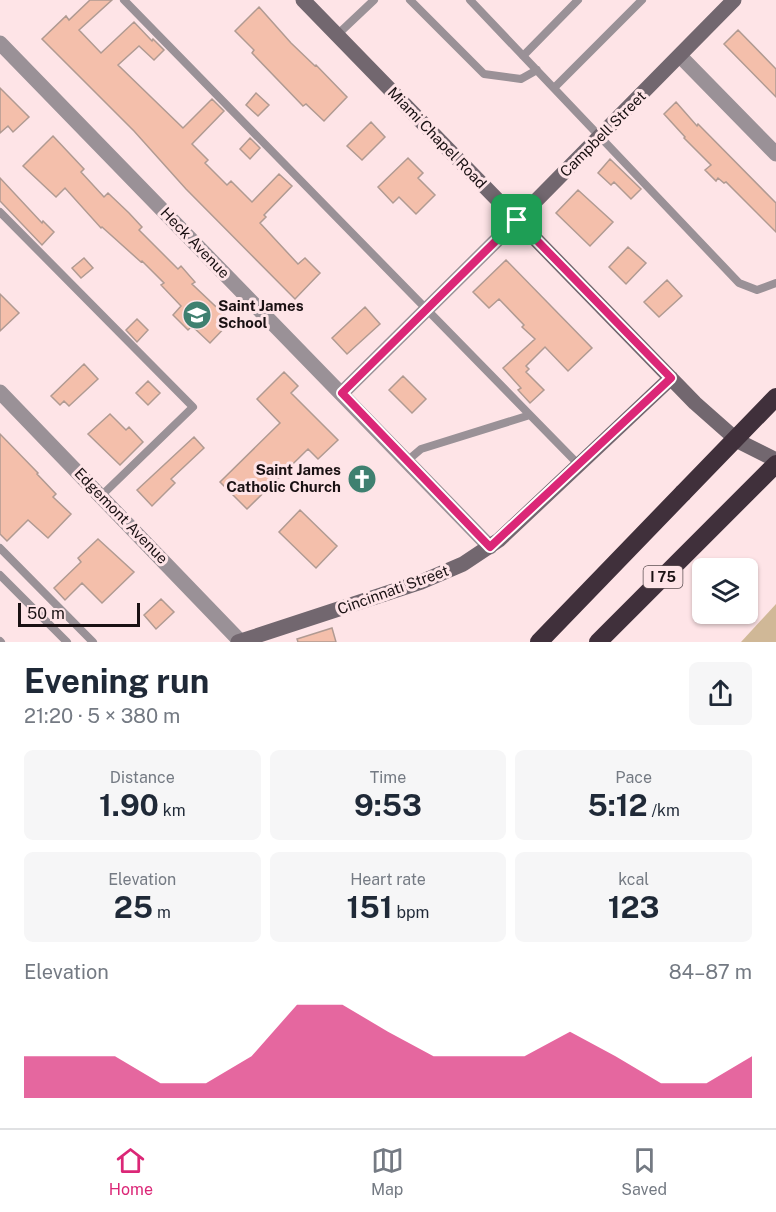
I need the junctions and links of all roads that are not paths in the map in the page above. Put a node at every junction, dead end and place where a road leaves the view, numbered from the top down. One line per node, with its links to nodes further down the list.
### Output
1 (124, 0): 20 (lane)
2 (303, 0): 9 (street, Miami Chapel Road)
3 (374, 0): 9 (lane)
4 (410, 0): 13 (lane)
5 (470, 0): 11 (lane)
6 (578, 0): 11 (lane)
7 (642, 0): 14 (lane)
8 (734, 0): 12 (street, Campbell Street)
9 (337, 35): 18 (street, Miami Chapel Road)
10 (0, 43): 23 (street, Heck Avenue)
11 (523, 56): 13 (lane)
12 (680, 56): 15 (street, Campbell Street); 16 (street)
13 (537, 70): 14 (lane)
14 (554, 88): 15 (lane)
15 (599, 137): 18 (street, Campbell Street); 19 (lane)
16 (776, 154)
17 (0, 212): 29 (lane)
18 (517, 220): 20 (street, Campbell Street); 21 (street, Miami Chapel Road)
19 (776, 283)
20 (427, 309): 23 (street, Campbell Street); 25 (lane)
21 (671, 378): 27 (street); 28 (street, Cincinnati Street)
22 (0, 392): 29 (street, Edgemont Avenue)
23 (342, 393): 26 (street, Heck Avenue)
24 (776, 397): 36 (highway, I 75, bridge)
25 (530, 415): 26 (lane); 28 (lane)
26 (407, 460): 30 (street, Heck Avenue)
27 (776, 462): 37 (highway, I 75)
28 (579, 465): 30 (street, Cincinnati Street)
29 (101, 495): 35 (street, Edgemont Avenue)
30 (490, 547): 35 (street, Cincinnati Street)
31 (0, 548): 34 (lane)
32 (0, 575): 33 (lane)
33 (67, 642)
34 (93, 642)
35 (239, 642)
36 (539, 642)
37 (598, 642)

